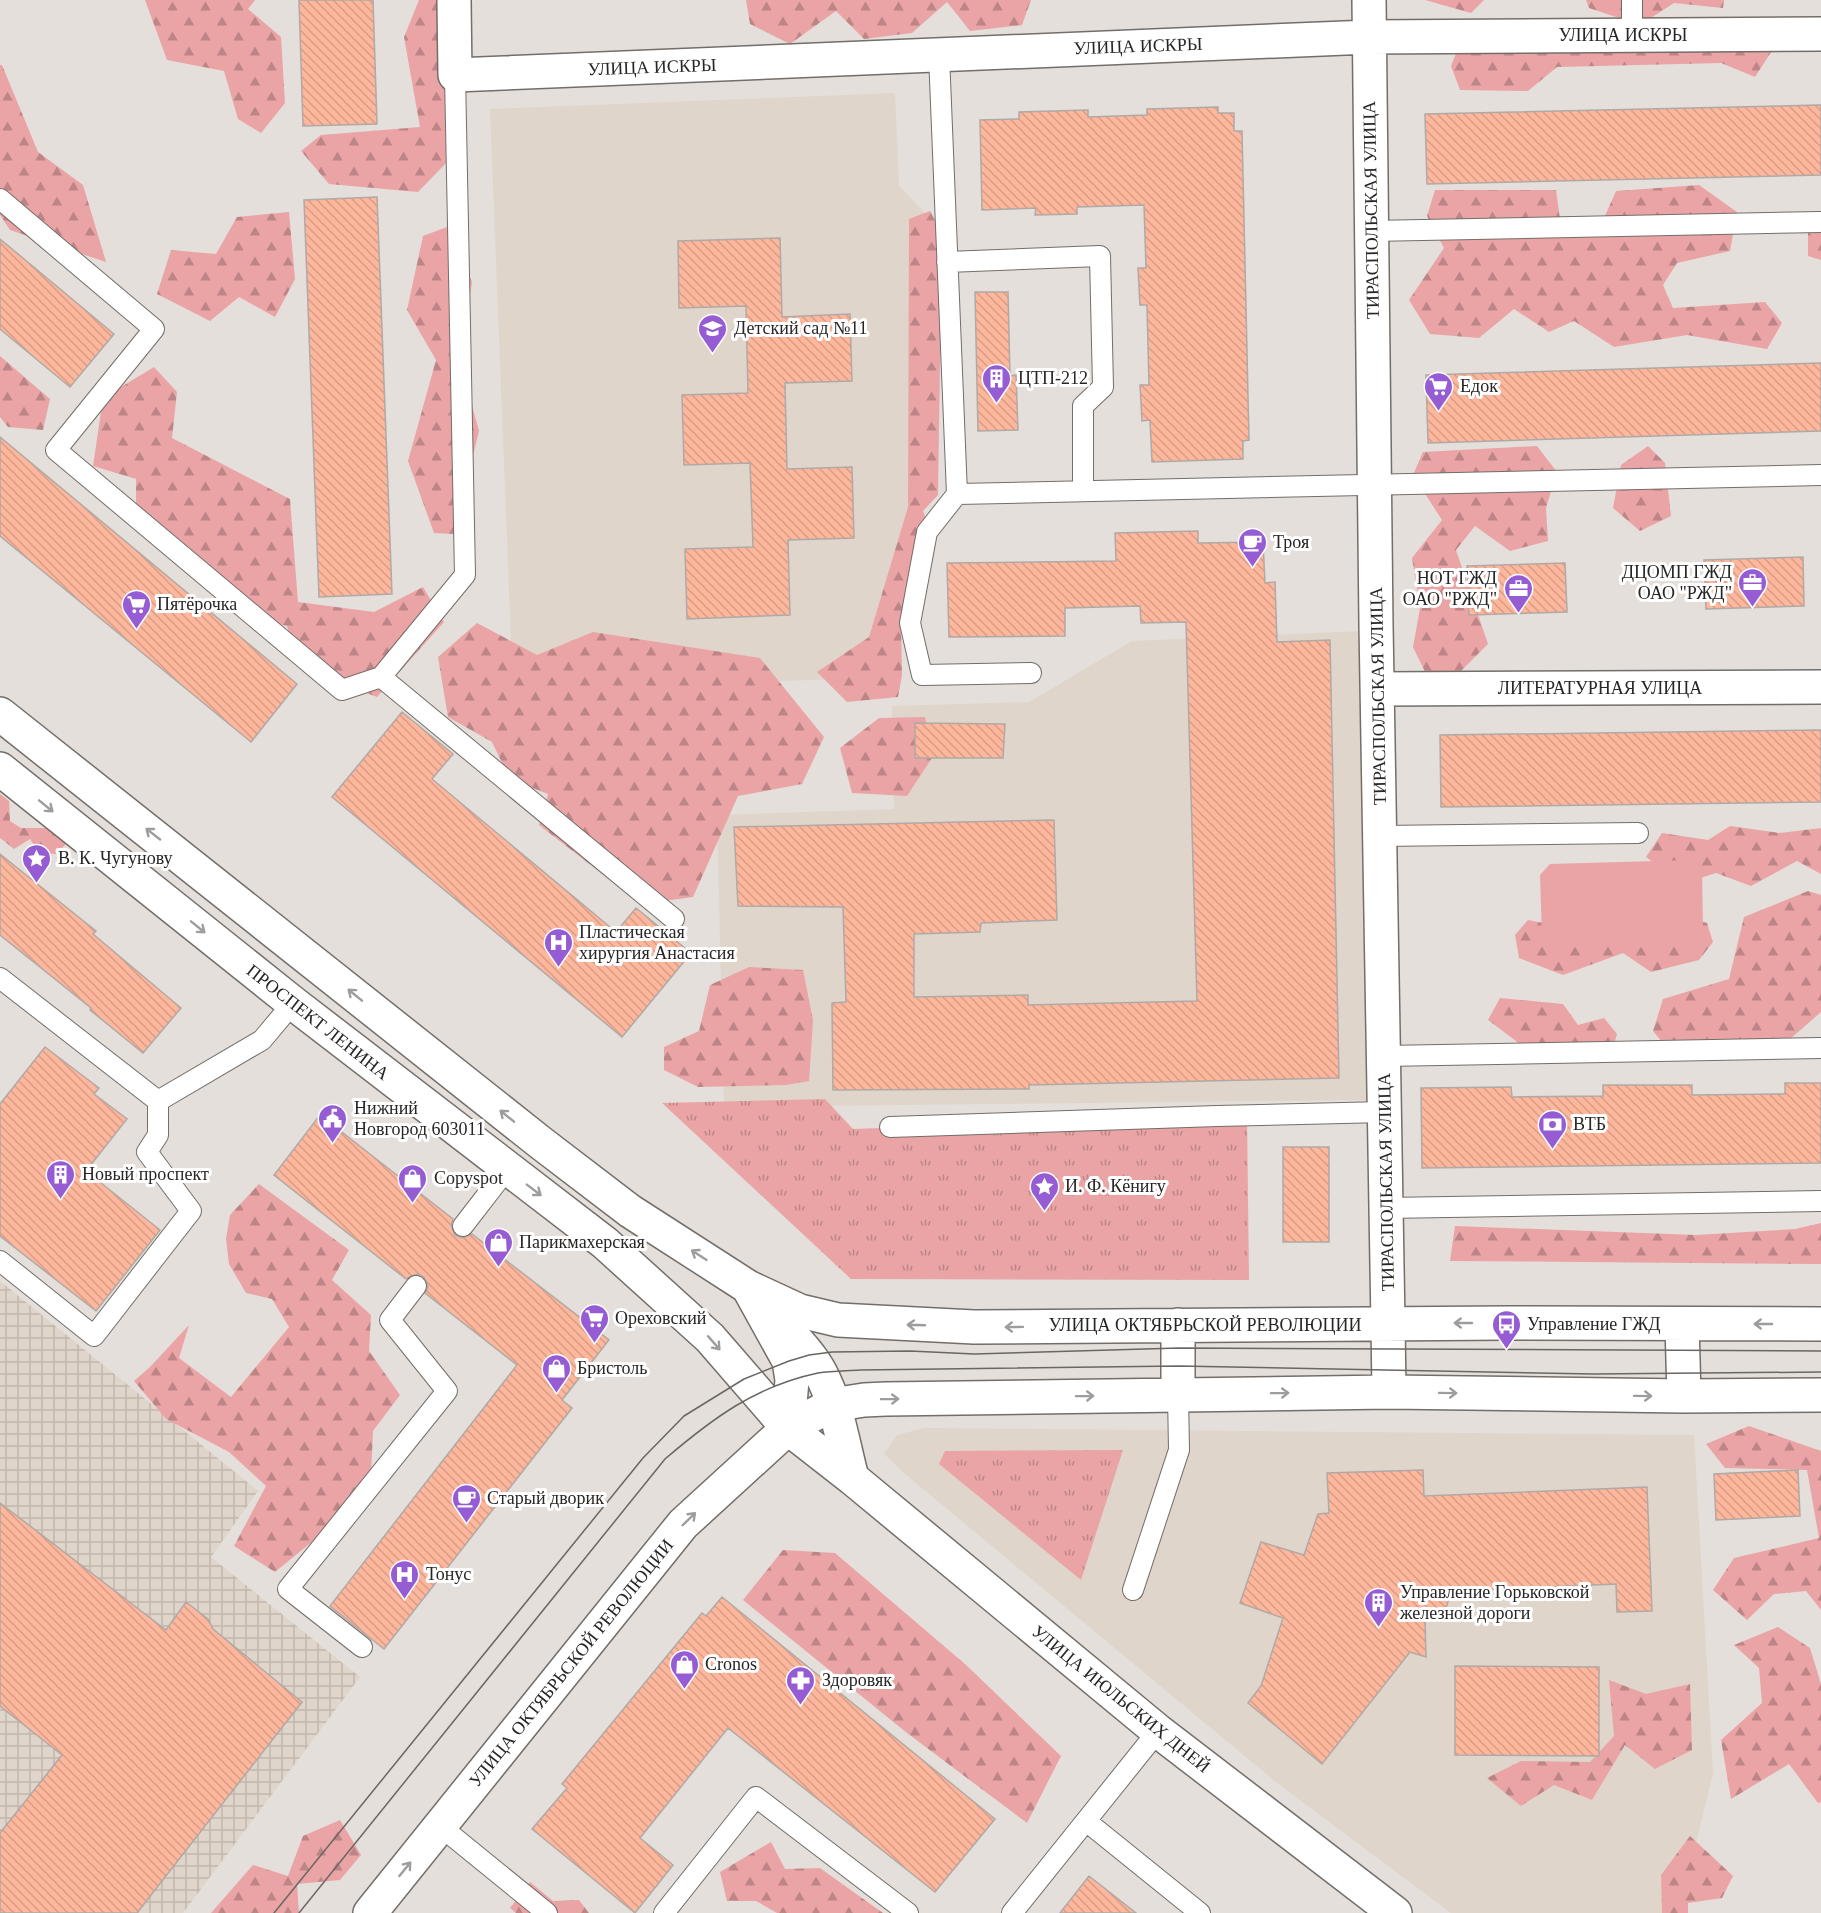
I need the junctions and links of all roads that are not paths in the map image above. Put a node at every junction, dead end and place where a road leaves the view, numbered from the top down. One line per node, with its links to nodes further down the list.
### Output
1 (454, 0): 8 (street)
2 (1369, 0): 6 (street, ТИРАСПОЛЬСКАЯ УЛИЦА)
3 (1632, 0): 5 (lane)
4 (1821, 34): 5 (street, УЛИЦА ИСКРЫ)
5 (1632, 35): 6 (street, УЛИЦА ИСКРЫ)
6 (1369, 37): 7 (street, УЛИЦА ИСКРЫ); 11 (street, ТИРАСПОЛЬСКАЯ УЛИЦА)
7 (939, 55): 8 (street, УЛИЦА ИСКРЫ); 12 (lane)
8 (455, 75): 18 (lane)
9 (0, 199): 18 (lane)
10 (1821, 222): 11 (lane)
11 (1371, 231): 14 (street, ТИРАСПОЛЬСКАЯ УЛИЦА)
12 (947, 262): 15 (lane); 16 (lane)
13 (1821, 475): 14 (lane)
14 (1376, 486): 15 (lane); 20 (street, ТИРАСПОЛЬСКАЯ УЛИЦА)
15 (1083, 492): 16 (lane)
16 (957, 494): 17 (lane)
17 (1031, 673)
18 (381, 677): 25 (lane)
19 (1821, 687): 20 (street, ЛИТЕРАТУРНАЯ УЛИЦА)
20 (1378, 689): 24 (street, ТИРАСПОЛЬСКАЯ УЛИЦА)
21 (0, 714): 39 (street, one-way to 21)
22 (0, 769): 27 (street, ПРОСПЕКТ ЛЕНИНА, one-way to 27)
23 (1638, 833): 24 (lane)
24 (1380, 836): 29 (street, ТИРАСПОЛЬСКАЯ УЛИЦА)
25 (674, 919)
26 (0, 978): 30 (lane)
27 (293, 1003): 30 (lane); 33 (street, ПРОСПЕКТ ЛЕНИНА)
28 (1821, 1048): 29 (lane)
29 (1384, 1056): 31 (street, ТИРАСПОЛЬСКАЯ УЛИЦА)
30 (159, 1101): 37 (lane)
31 (1384, 1112): 32 (lane); 35 (street, ТИРАСПОЛЬСКАЯ УЛИЦА)
32 (890, 1127)
33 (507, 1169): 36 (lane); 49 (street, ПРОСПЕКТ ЛЕНИНА, one-way to 49)
34 (1821, 1201): 35 (lane)
35 (1386, 1208): 41 (street, ТИРАСПОЛЬСКАЯ УЛИЦА)
36 (463, 1226)
37 (0, 1261)
38 (416, 1286): 52 (lane)
39 (748, 1287): 40 (street, УЛИЦА ОКТЯБРЬСКОЙ РЕВОЛЮЦИИ, one-way to 39); 48 (street); 49 (street)
40 (1178, 1324): 41 (street, УЛИЦА ОКТЯБРЬСКОЙ РЕВОЛЮЦИИ); 45 (street)
41 (1388, 1324): 42 (street, УЛИЦА ОКТЯБРЬСКОЙ РЕВОЛЮЦИИ, one-way to 41); 44 (street, ТИРАСПОЛЬСКАЯ УЛИЦА)
42 (1682, 1324): 43 (street, УЛИЦА ОКТЯБРЬСКОЙ РЕВОЛЮЦИИ, one-way to 42); 47 (street)
43 (1821, 1324)
44 (1389, 1392): 45 (street, УЛИЦА ОКТЯБРЬСКОЙ РЕВОЛЮЦИИ, one-way to 44); 47 (street, УЛИЦА ОКТЯБРЬСКОЙ РЕВОЛЮЦИИ, one-way to 47)
45 (1179, 1394): 48 (street, УЛИЦА ОКТЯБРЬСКОЙ РЕВОЛЮЦИИ, one-way to 45); 51 (lane)
46 (1821, 1395): 47 (street, УЛИЦА ОКТЯБРЬСКОЙ РЕВОЛЮЦИИ)
47 (1684, 1396)
48 (832, 1406): 49 (street, УЛИЦА ОКТЯБРЬСКОЙ РЕВОЛЮЦИИ); 50 (street)
49 (788, 1428): 50 (street, УЛИЦА ИЮЛЬСКИХ ДНЕЙ); 55 (street, УЛИЦА ОКТЯБРЬСКОЙ РЕВОЛЮЦИИ, one-way to 49)
50 (852, 1478): 53 (street, УЛИЦА ИЮЛЬСКИХ ДНЕЙ)
51 (1133, 1590)
52 (362, 1647)
53 (1158, 1731): 54 (lane); 62 (street, УЛИЦА ИЮЛЬСКИХ ДНЕЙ)
54 (1086, 1821): 60 (lane); 61 (lane)
55 (440, 1826): 56 (street, УЛИЦА ОКТЯБРЬСКОЙ РЕВОЛЮЦИИ, one-way to 55); 57 (lane)
56 (370, 1913)
57 (547, 1913)
58 (664, 1913): 59 (lane)
59 (908, 1913)
60 (1012, 1913)
61 (1200, 1913)
62 (1395, 1913)

